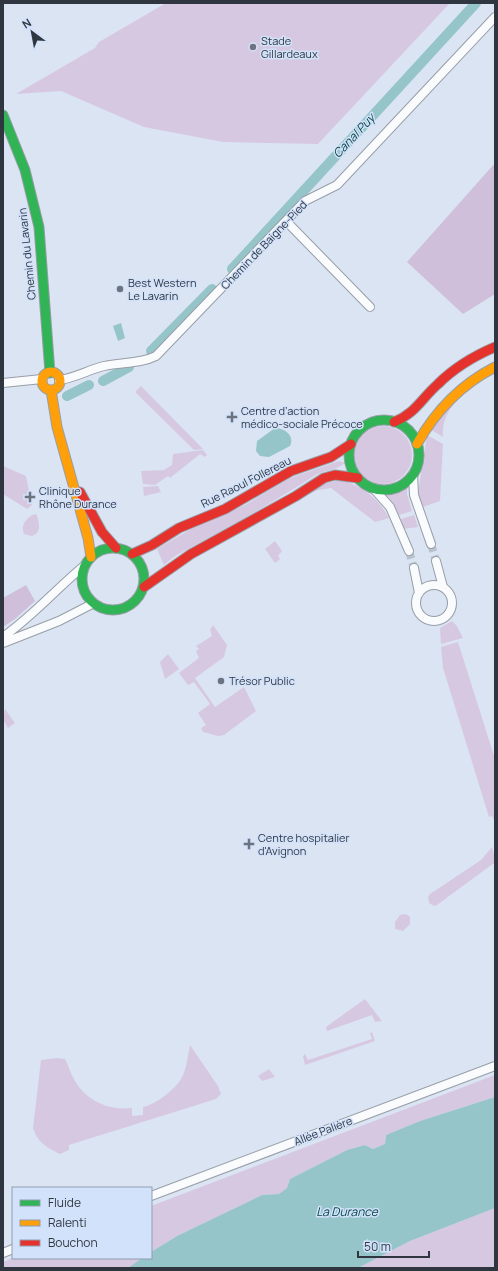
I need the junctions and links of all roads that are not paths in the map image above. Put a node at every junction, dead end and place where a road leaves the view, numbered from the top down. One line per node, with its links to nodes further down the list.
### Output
1 (495, 17): 3 (street, Chemin de Baigne-Pied)
2 (3, 115): 7 (street, Chemin du Lavarin)
3 (286, 221): 4 (street); 9 (street, Chemin de Baigne-Pied)
4 (370, 307)
5 (495, 347): 12 (street)
6 (495, 367): 14 (street)
7 (50, 372): 8 (street); 9 (street)
8 (42, 380): 10 (street); 11 (street)
9 (59, 380): 11 (street)
10 (3, 383)
11 (51, 390): 15 (street)
12 (394, 422): 13 (street); 14 (street)
13 (351, 444): 17 (street); 22 (street, Rue Raoul Follereau)
14 (417, 444): 16 (street)
15 (71, 474): 20 (street); 23 (street)
16 (413, 474): 18 (street); 19 (street)
17 (358, 478): 18 (street); 26 (street)
18 (373, 488): 21 (street)
19 (431, 544)
20 (116, 548): 22 (street); 23 (street)
21 (409, 551)
22 (132, 554): 26 (street)
23 (88, 561): 29 (street); 30 (street)
24 (436, 561): 27 (street)
25 (414, 568): 28 (street)
26 (144, 587): 29 (street)
27 (443, 587): 28 (street); 28 (street)
28 (420, 593)
29 (94, 603): 31 (street)
30 (3, 637)
31 (3, 643)
32 (495, 1066): 33 (street, Allée Palière)
33 (152, 1196)

